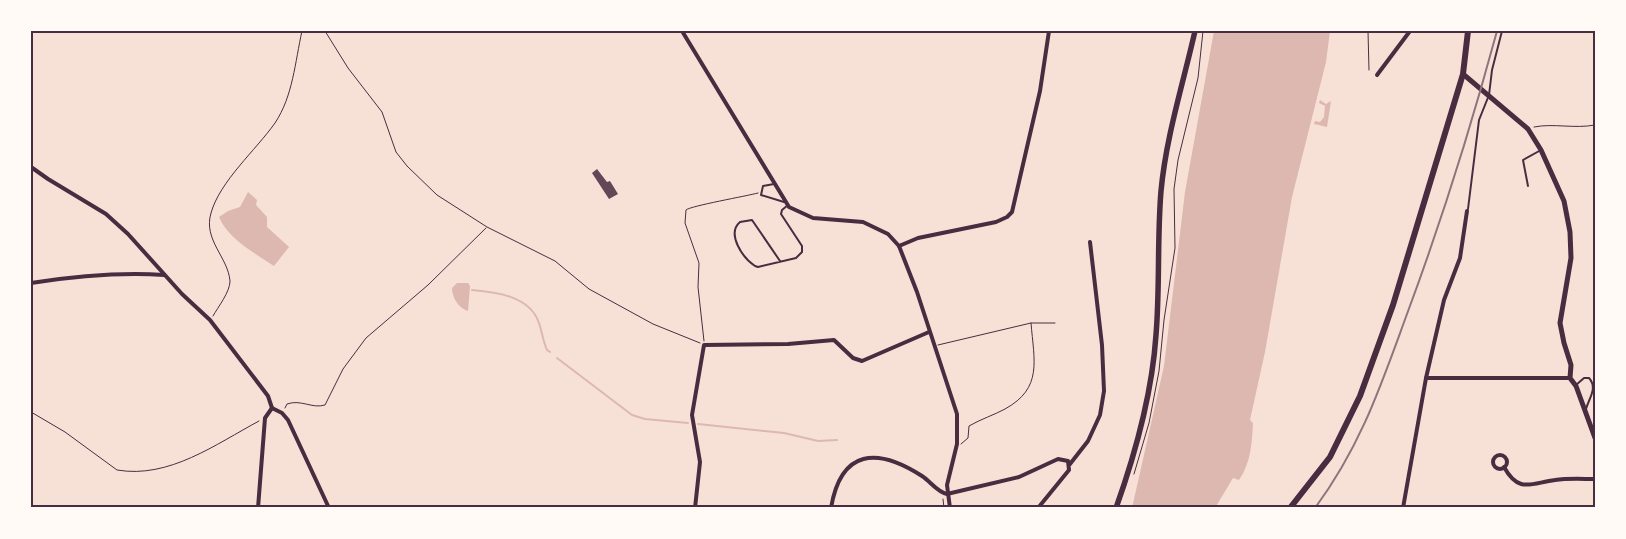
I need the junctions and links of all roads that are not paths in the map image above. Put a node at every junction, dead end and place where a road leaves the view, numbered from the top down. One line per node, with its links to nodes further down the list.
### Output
1 (682, 31): 12 (street)
2 (1049, 31): 17 (street)
3 (1195, 31): 39 (main road)
4 (1410, 31): 8 (street)
5 (1468, 31): 7 (main road)
6 (1502, 31): 9 (lane)
7 (1463, 74): 9 (street); 40 (main road)
8 (1377, 75)
9 (1489, 94): 10 (street); 15 (lane)
10 (1541, 150): 13 (lane); 23 (street)
11 (31, 167): 19 (street)
12 (774, 184): 14 (street); 14 (lane)
13 (1528, 186)
14 (786, 204): 17 (street); 18 (lane)
15 (1467, 211): 22 (street)
16 (1090, 242): 28 (street)
17 (899, 246): 21 (street)
18 (780, 261): 18 (lane)
19 (164, 275): 20 (street); 25 (street)
20 (31, 283)
21 (929, 332): 31 (street); 35 (street)
22 (1426, 378): 23 (street); 41 (street)
23 (1570, 378): 24 (street)
24 (1576, 386): 26 (street); 26 (lane)
25 (272, 408): 33 (street); 34 (street)
26 (1586, 412): 27 (street)
27 (1595, 438)
28 (1070, 464): 31 (street); 38 (street)
29 (1504, 468): 30 (street)
30 (1595, 479)
31 (945, 494): 32 (street); 37 (street)
32 (831, 506): 36 (street)
33 (258, 508)
34 (329, 508)
35 (695, 508)
36 (837, 508)
37 (950, 508)
38 (1038, 508)
39 (1116, 508)
40 (1290, 508)
41 (1403, 508)

